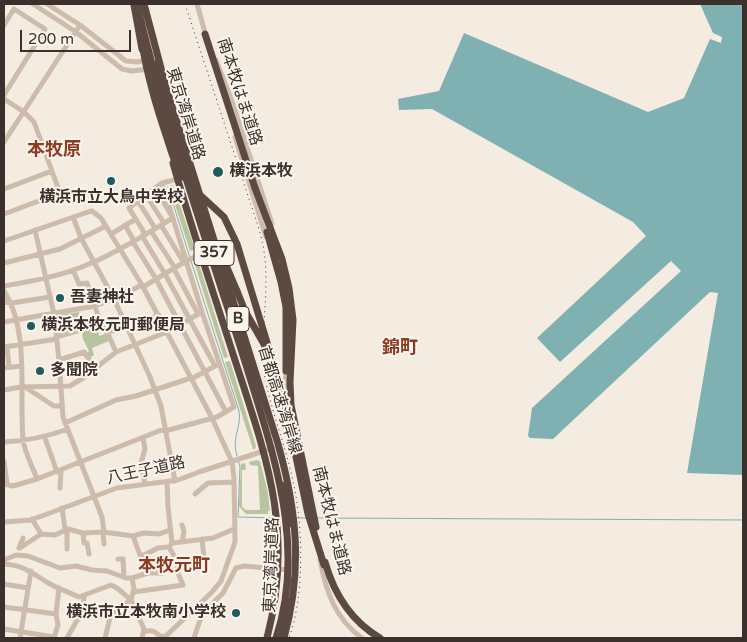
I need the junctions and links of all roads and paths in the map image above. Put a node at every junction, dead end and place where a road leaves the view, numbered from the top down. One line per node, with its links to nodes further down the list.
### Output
1 (33, 4): 8 (street)
2 (47, 4): 7 (street)
3 (136, 4): 11 (highway, 東京湾岸道路 / 357); 137 (highway, bridge); 166 (highway, 首都高速湾岸線 / B, bridge)
4 (144, 4): 10 (highway, 東京湾岸道路 / 357); 37 (highway, 首都高速湾岸線 / B, bridge)
5 (197, 4): 9 (street, 南本牧はま道路)
6 (4, 25): 14 (street)
7 (80, 25): 8 (street); 11 (street)
8 (76, 32): 13 (street); 16 (street)
9 (205, 34): 22 (highway, 南本牧はま道路); 64 (street); 64 (street)
10 (154, 58): 11 (street); 12 (highway, 東京湾岸道路 / 357)
11 (144, 61): 13 (highway, 東京湾岸道路 / 357)
12 (156, 67): 13 (street); 42 (highway, 東京湾岸道路 / 357)
13 (147, 69): 19 (highway, 東京湾岸道路 / 357)
14 (4, 95)
15 (4, 99): 16 (street)
16 (24, 112): 17 (street); 18 (street)
17 (4, 142)
18 (52, 171): 23 (street); 26 (street)
19 (178, 179): 20 (street); 44 (highway, 東京湾岸道路 / 357)
20 (162, 183): 21 (street); 28 (street)
21 (156, 188): 24 (street); 28 (street)
22 (256, 188): 100 (highway, 南本牧はま道路, bridge); 137 (highway, 南本牧はま道路, bridge)
23 (4, 189)
24 (146, 195): 25 (street); 30 (street)
25 (138, 201): 29 (street); 34 (street)
26 (4, 214)
27 (73, 217): 32 (street); 33 (street); 38 (street)
28 (173, 218): 30 (street); 46 (street)
29 (136, 219): 31 (street); 36 (street)
30 (162, 224): 34 (street); 46 (street)
31 (125, 225): 35 (street); 40 (street)
32 (106, 226): 35 (street); 38 (street)
33 (35, 230): 39 (street); 43 (street)
34 (153, 230): 36 (street); 48 (street)
35 (111, 234): 41 (street)
36 (144, 235): 40 (street); 50 (street)
37 (211, 235): 100 (highway, bridge); 167 (highway, 首都高速湾岸線 / B, bridge)
38 (81, 238): 43 (street); 45 (street)
39 (4, 241)
40 (134, 241): 41 (street); 52 (street)
41 (120, 248): 45 (street); 54 (street)
42 (213, 249): 44 (street); 98 (highway, 東京湾岸道路 / 357)
43 (40, 253): 47 (street); 51 (street)
44 (201, 254): 46 (street); 99 (highway, 東京湾岸道路 / 357)
45 (94, 262): 49 (street); 57 (street)
46 (185, 262): 48 (street); 61 (street)
47 (4, 263)
48 (174, 268): 50 (street); 61 (street)
49 (73, 270): 51 (street); 60 (street)
50 (165, 274): 52 (street); 65 (street)
51 (46, 278): 53 (street); 56 (street)
52 (156, 279): 54 (street); 69 (street)
53 (4, 286)
54 (143, 286): 57 (street); 63 (street)
55 (4, 291): 59 (street)
56 (50, 297): 59 (street); 62 (street)
57 (114, 299): 60 (street); 70 (street)
58 (4, 302): 59 (street)
59 (12, 303): 66 (street)
60 (95, 306): 62 (street); 68 (street)
61 (200, 313): 65 (street); 79 (street)
62 (54, 314): 66 (street); 73 (street)
63 (159, 316): 70 (street); 72 (street)
64 (292, 316): 168 (street)
65 (189, 319): 69 (street); 79 (street)
66 (17, 320): 67 (street); 74 (street)
67 (4, 322)
68 (101, 324): 71 (street); 73 (street)
69 (180, 324): 72 (street); 83 (street)
70 (126, 327): 71 (street); 75 (street)
71 (106, 332): 77 (street)
72 (167, 332): 75 (street); 84 (street)
73 (57, 338): 74 (street); 78 (street)
74 (20, 345): 76 (street); 80 (street)
75 (134, 345): 77 (street); 88 (street)
76 (5, 347): 81 (street)
77 (116, 352): 82 (street)
78 (60, 360): 82 (street); 86 (street)
79 (217, 365): 83 (street); 90 (street)
80 (22, 366): 81 (street); 85 (street)
81 (7, 368)
82 (95, 368): 86 (street)
83 (205, 372): 84 (street); 90 (street)
84 (191, 378): 88 (street); 91 (street)
85 (23, 387): 86 (street); 87 (street); 89 (street); 97 (street)
86 (61, 387): 89 (street)
87 (4, 390)
88 (154, 390): 92 (street); 93 (street)
89 (62, 406): 92 (street)
90 (226, 412): 91 (street)
91 (212, 418): 93 (street); 102 (street)
92 (66, 427): 94 (street); 103 (street)
93 (165, 430): 95 (street); 106 (street)
94 (45, 438): 97 (street); 104 (street)
95 (143, 438): 103 (street); 110 (street)
96 (4, 442): 97 (street)
97 (23, 442): 105 (street)
98 (276, 447): 99 (street, 八王子道路); 140 (highway, 東京湾岸道路 / 357)
99 (264, 451): 102 (street, 八王子道路); 139 (highway, 東京湾岸道路 / 357)
100 (302, 457): 169 (highway, 南本牧はま道路, bridge)
101 (4, 461): 109 (street)
102 (236, 461): 106 (street, 八王子道路); 108 (street)
103 (80, 463): 104 (street); 113 (street)
104 (59, 471): 105 (street); 111 (street)
105 (37, 479): 109 (street)
106 (175, 481): 107 (street, 八王子道路)
107 (167, 482): 110 (street, 八王子道路); 120 (street)
108 (234, 482): 112 (street); 119 (street)
109 (5, 484)
110 (145, 484): 113 (street, 八王子道路)
111 (60, 488)
112 (195, 494)
113 (94, 496): 114 (street, 八王子道路); 121 (street)
114 (62, 508): 115 (street, 八王子道路); 118 (street)
115 (32, 519): 116 (street, 八王子道路); 123 (street)
116 (4, 522)
117 (182, 525): 127 (street)
118 (66, 529): 122 (street); 123 (street); 131 (street)
119 (234, 529): 126 (street); 159 (street)
120 (170, 530): 124 (street); 129 (street)
121 (103, 532): 122 (street); 124 (street); 128 (street)
122 (83, 533): 132 (street)
123 (42, 534): 130 (street)
124 (133, 536): 134 (street)
125 (23, 538): 130 (street)
126 (202, 539): 127 (street); 138 (street)
127 (182, 542): 129 (street)
128 (104, 544)
129 (171, 545): 134 (street); 149 (street)
130 (20, 548): 133 (street)
131 (67, 549)
132 (89, 554)
133 (16, 555): 136 (street); 144 (street)
134 (144, 555): 142 (street)
135 (123, 559): 144 (street)
136 (4, 562): 141 (street)
137 (324, 565): 169 (highway, 南本牧はま道路, bridge)
138 (205, 567)
139 (278, 569): 140 (street); 164 (street); 165 (highway, 東京湾岸道路 / 357)
140 (289, 570): 167 (highway, 東京湾岸道路 / 357)
141 (31, 571): 147 (street); 148 (street)
142 (148, 573): 143 (street); 145 (street)
143 (163, 573)
144 (124, 577): 145 (street)
145 (132, 578): 149 (street)
146 (4, 584): 147 (street)
147 (28, 588): 153 (street)
148 (59, 588): 150 (street); 154 (street)
149 (134, 592): 151 (street)
150 (84, 596): 151 (street); 161 (street)
151 (130, 600): 157 (street); 162 (street)
152 (4, 607): 153 (street)
153 (25, 610): 154 (street); 156 (street)
154 (56, 614): 158 (street)
155 (4, 629): 156 (street)
156 (21, 632): 158 (street); 160 (street)
157 (144, 632): 159 (street); 163 (street)
158 (54, 637)
159 (166, 637)
160 (20, 638)
161 (67, 638)
162 (105, 638)
163 (142, 638)
164 (194, 638)
165 (267, 638)
166 (276, 638)
167 (282, 638)
168 (362, 638)
169 (379, 638)

